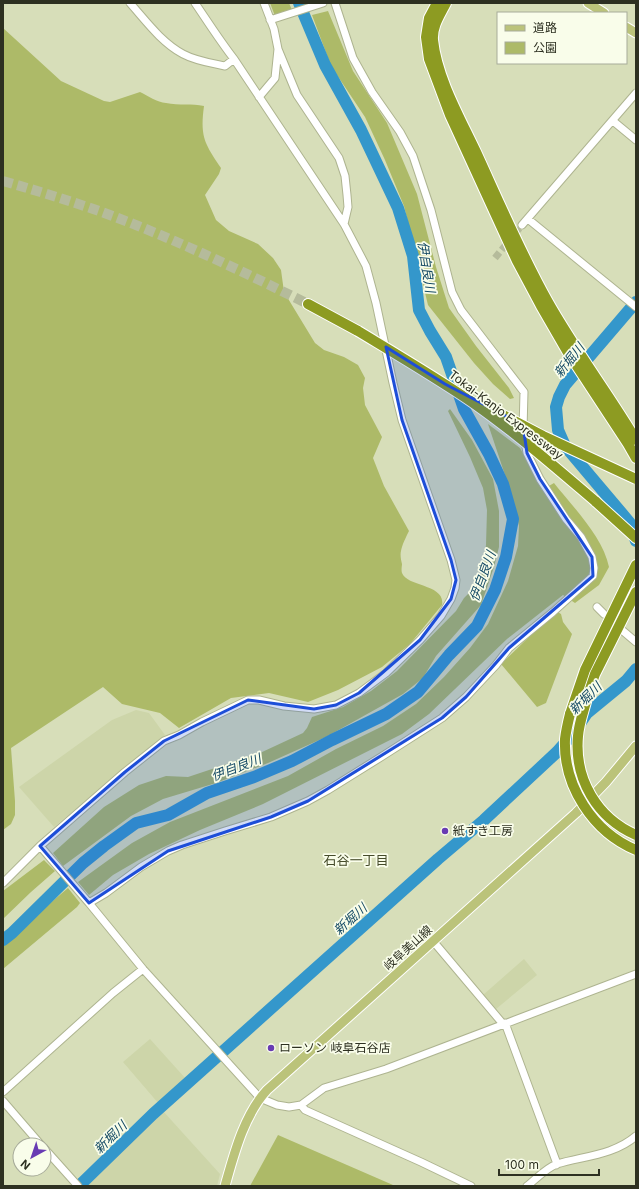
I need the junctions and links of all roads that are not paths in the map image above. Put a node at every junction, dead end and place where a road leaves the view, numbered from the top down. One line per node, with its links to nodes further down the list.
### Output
1 (130, 3): 14 (street)
2 (195, 3): 14 (street)
3 (264, 3): 10 (street)
4 (323, 3): 10 (street)
5 (334, 3): 44 (street)
6 (437, 3): 24 (highway)
7 (446, 3): 24 (highway)
8 (588, 3): 9 (main road)
9 (602, 12)
10 (274, 19): 13 (street)
11 (627, 28): 12 (main road)
12 (636, 33)
13 (278, 49): 16 (street); 20 (street)
14 (234, 59): 16 (street)
15 (636, 93): 17 (street)
16 (259, 97): 20 (street)
17 (613, 121): 18 (street); 19 (street)
18 (636, 140)
19 (528, 219): 21 (street); 23 (street)
20 (344, 224): 41 (street)
21 (522, 225)
22 (308, 304): 26 (highway, Tokai-Kanjo Expressway, bridge)
23 (636, 307)
24 (570, 348): 25 (highway)
25 (590, 378): 27 (highway); 30 (highway)
26 (444, 384): 31 (highway, bridge); 32 (highway, Tokai-Kanjo Expressway, bridge)
27 (618, 410): 28 (highway); 29 (highway)
28 (636, 431)
29 (636, 440)
30 (636, 458)
31 (636, 479)
32 (636, 538)
33 (636, 565): 42 (highway, bridge)
34 (636, 592): 40 (highway, bridge)
35 (597, 607): 36 (street)
36 (604, 614)
37 (623, 631): 38 (street)
38 (636, 642)
39 (636, 746): 45 (main road, 岐阜美山線)
40 (636, 835)
41 (40, 846): 43 (street); 44 (street)
42 (636, 850)
43 (3, 883)
44 (89, 903): 46 (street)
45 (433, 941): 48 (street); 50 (main road, 岐阜美山線)
46 (143, 969): 49 (street); 50 (street)
47 (636, 974): 48 (street)
48 (504, 1023): 52 (street); 56 (street)
49 (3, 1092)
50 (260, 1098): 52 (street); 58 (main road, 岐阜美山線)
51 (3, 1102): 54 (street)
52 (301, 1105): 59 (street)
53 (636, 1136): 56 (street)
54 (34, 1137)
55 (52, 1157): 57 (street)
56 (556, 1165): 60 (street)
57 (78, 1186)
58 (225, 1186)
59 (471, 1186)
60 (527, 1186)

